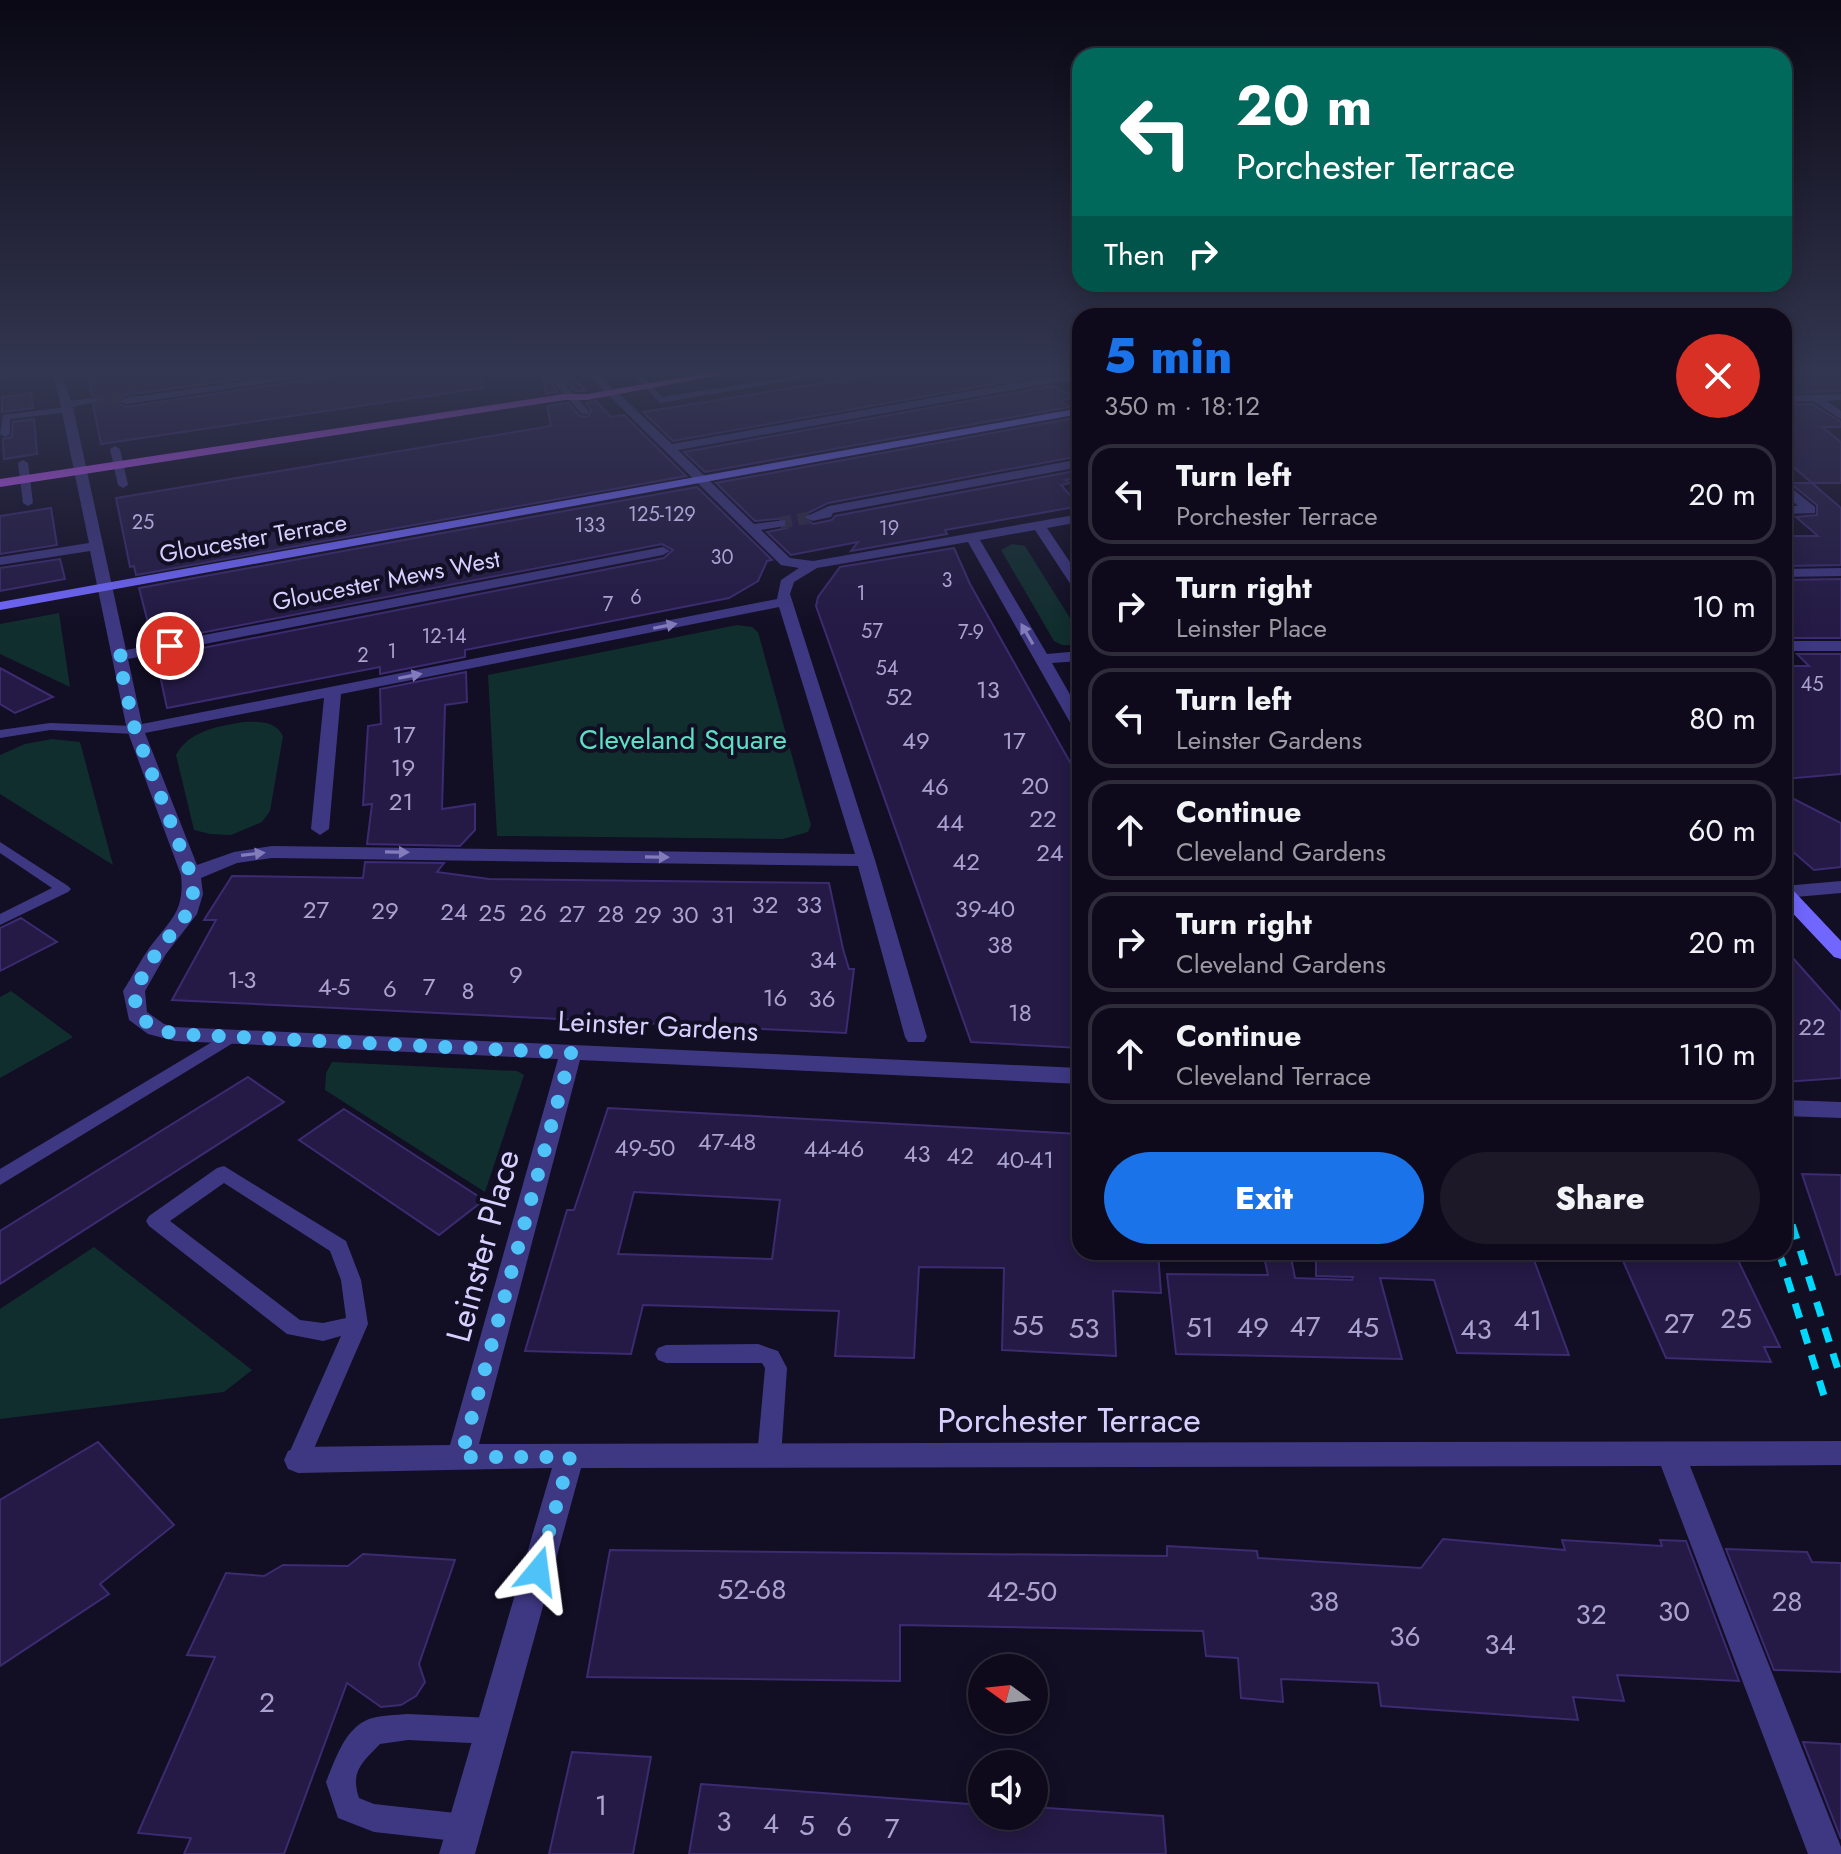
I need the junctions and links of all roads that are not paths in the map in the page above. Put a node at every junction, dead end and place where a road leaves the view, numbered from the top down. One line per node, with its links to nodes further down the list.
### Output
1 (76, 458): 9 (street)
2 (117, 458): 8 (lane)
3 (167, 458): 8 (main road)
4 (680, 458): 11 (street)
5 (821, 458): 11 (street, Gloucester Terrace)
6 (23, 463): 10 (lane)
7 (1072, 464): 17 (street)
8 (118, 465): 9 (main road); 13 (lane)
9 (78, 471): 10 (main road); 23 (street)
10 (26, 479): 12 (main road); 15 (lane)
11 (702, 479): 21 (street); 30 (street, Gloucester Terrace)
12 (0, 483)
13 (123, 485)
14 (1792, 493): 16 (street)
15 (28, 503)
16 (1792, 510)
17 (812, 517)
18 (1072, 520): 20 (street)
19 (780, 523): 21 (street)
20 (1039, 526): 22 (street); 29 (street)
21 (752, 528): 26 (street)
22 (972, 537): 26 (street); 37 (street, one-way to 22)
23 (95, 546): 25 (street); 30 (street)
24 (663, 551): 35 (street, Gloucester Mews West)
25 (0, 561)
26 (813, 565): 31 (street)
27 (1841, 572): 28 (street)
28 (1792, 573)
29 (1072, 576)
30 (106, 587): 32 (street, Gloucester Terrace); 35 (street)
31 (785, 602): 38 (street, one-way to 31); 44 (street)
32 (0, 606)
33 (1792, 646): 34 (street)
34 (1841, 646)
35 (118, 656): 40 (street)
36 (1072, 657): 37 (street)
37 (1042, 659): 39 (street)
38 (333, 691): 40 (street); 42 (street)
39 (1072, 712)
40 (135, 730): 41 (lane); 45 (street)
41 (0, 734)
42 (320, 829)
43 (0, 846): 49 (lane)
44 (866, 860): 45 (street, one-way to 44); 52 (street)
45 (191, 875): 51 (street, Leinster Gardens)
46 (1841, 887): 47 (street)
47 (1792, 891)
48 (1792, 901): 50 (street)
49 (0, 920)
50 (1841, 953)
51 (232, 1036): 53 (street, Leinster Gardens); 57 (lane)
52 (916, 1037)
53 (571, 1053): 54 (street, Leinster Gardens); 62 (street, Leinster Place)
54 (1072, 1076)
55 (1792, 1108): 56 (street)
56 (1841, 1110)
57 (0, 1178)
58 (357, 1324): 58 (lane); 65 (lane)
59 (666, 1354): 64 (lane)
60 (1841, 1453): 61 (street, Porchester Terrace)
61 (1671, 1454): 64 (street, Porchester Terrace); 68 (street)
62 (461, 1457): 63 (street, Porchester Terrace); 65 (street, Porchester Terrace)
63 (570, 1457): 64 (street, Porchester Terrace); 66 (street)
64 (769, 1457)
65 (298, 1460)
66 (492, 1731): 67 (street); 67 (lane)
67 (461, 1841)
68 (1826, 1854)

